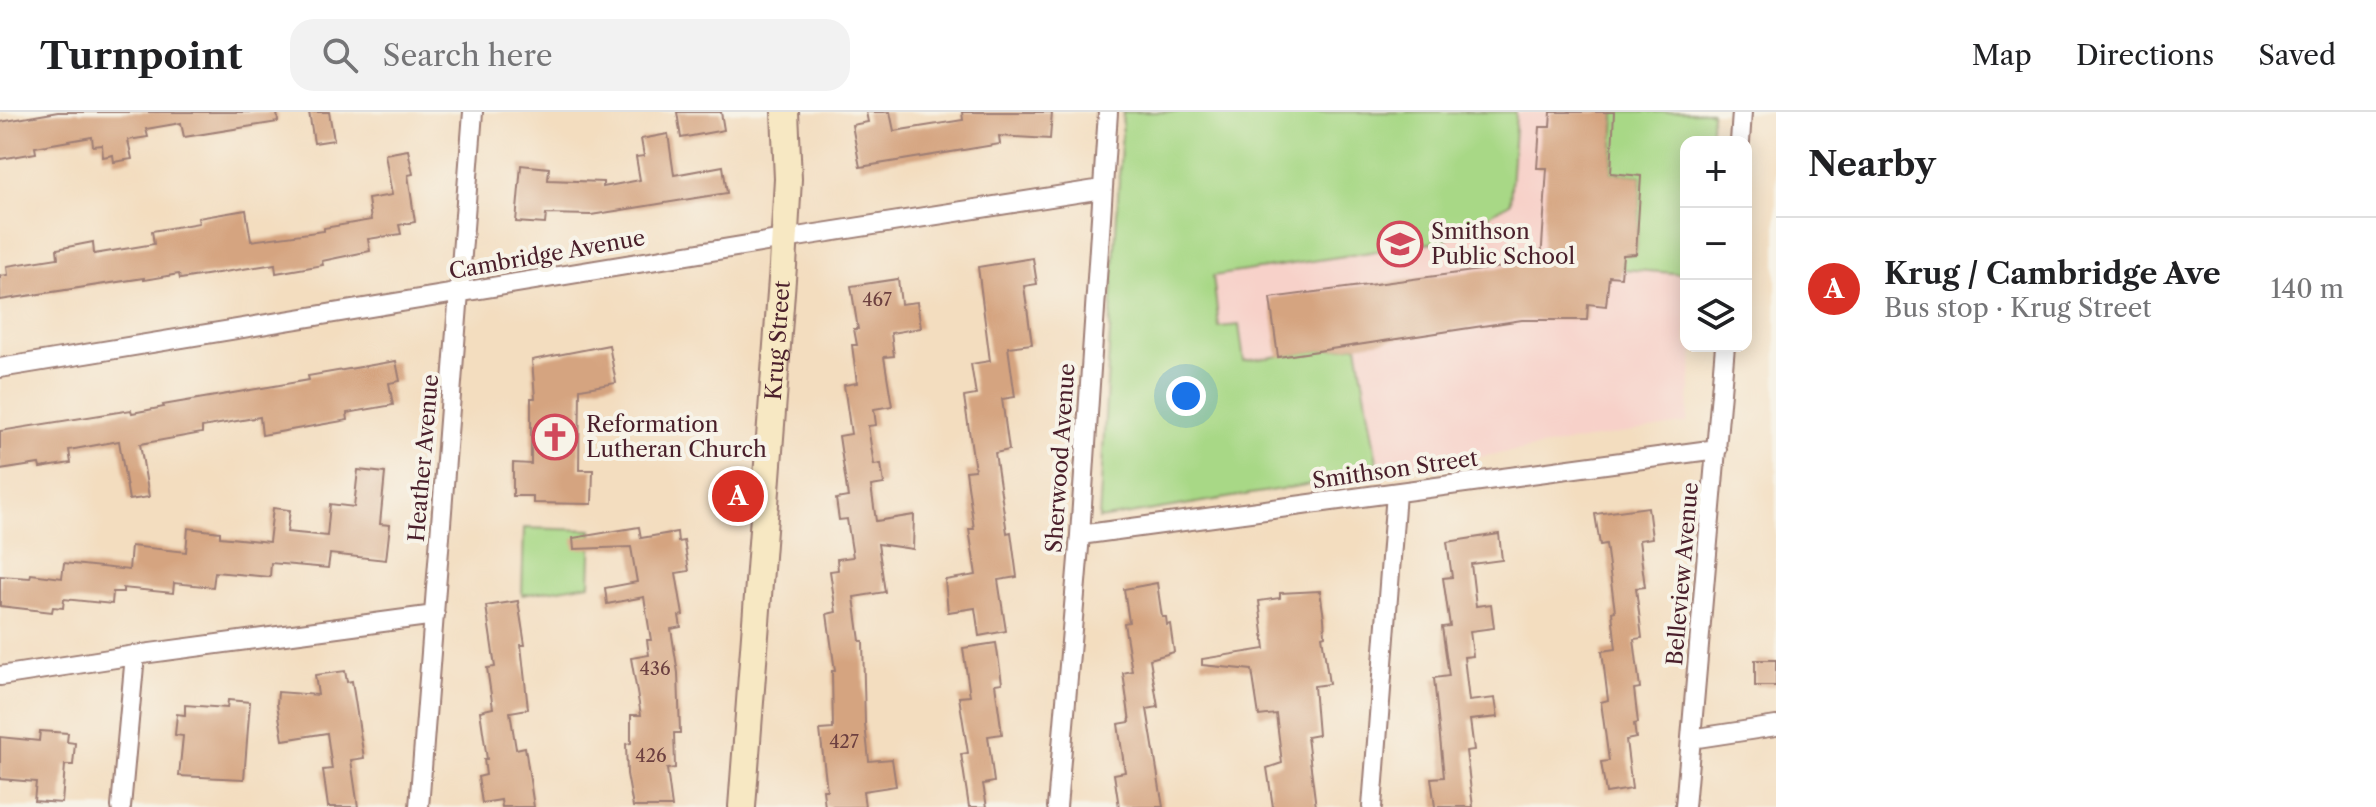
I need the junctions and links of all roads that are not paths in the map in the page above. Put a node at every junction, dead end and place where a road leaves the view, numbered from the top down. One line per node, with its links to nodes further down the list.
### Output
1 (473, 112): 8 (street, Heather Avenue)
2 (785, 112): 7 (street, Krug Street)
3 (1108, 112): 6 (street, Sherwood Avenue)
4 (1742, 112): 5 (street)
5 (1740, 136)
6 (1102, 189): 7 (street, Cambridge Avenue); 13 (street, Sherwood Avenue)
7 (784, 239): 8 (street, Cambridge Avenue); 21 (street, Krug Street)
8 (461, 293): 10 (street, Cambridge Avenue); 14 (street, Heather Avenue)
9 (1725, 352): 11 (street, Belleview Avenue)
10 (0, 368)
11 (1717, 449): 12 (street, Smithson Street); 18 (street, Belleview Avenue)
12 (1396, 493): 13 (street, Smithson Street); 23 (street)
13 (1080, 535): 22 (street, Sherwood Avenue)
14 (435, 615): 15 (street); 20 (street, Heather Avenue)
15 (135, 655): 16 (street); 19 (street)
16 (0, 676)
17 (1776, 726): 18 (street)
18 (1691, 739): 24 (street, Belleview Avenue)
19 (121, 807)
20 (419, 807)
21 (742, 807)
22 (1057, 807)
23 (1372, 807)
24 (1685, 807)

